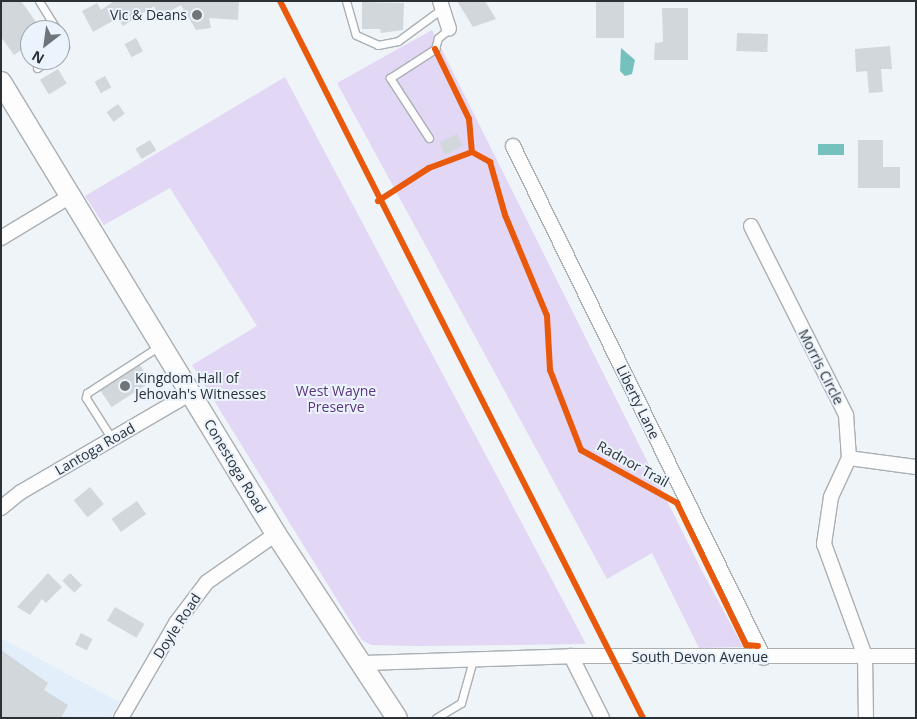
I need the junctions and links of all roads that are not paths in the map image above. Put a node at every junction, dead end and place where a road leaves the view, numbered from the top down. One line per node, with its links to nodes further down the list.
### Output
1 (39, 1): 4 (lane)
2 (346, 1): 3 (lane)
3 (442, 5): 5 (street)
4 (51, 20)
5 (449, 29): 7 (lane)
6 (2, 84): 9 (main road, Conestoga Road)
7 (429, 138)
8 (513, 146): 22 (street, Liberty Lane)
9 (69, 197): 11 (street); 12 (main road, Conestoga Road)
10 (751, 226): 15 (street, Morris Circle)
11 (1, 238)
12 (161, 345): 13 (main road, Conestoga Road); 14 (lane)
13 (191, 393): 14 (street, Lantoga Road); 18 (main road, Conestoga Road)
14 (112, 439): 17 (street, Lantoga Road)
15 (848, 458): 16 (street); 20 (street, Morris Circle)
16 (916, 467)
17 (1, 508)
18 (276, 534): 24 (main road, Conestoga Road); 25 (street, Doyle Road)
19 (570, 656): 22 (street, South Devon Avenue); 23 (street, South Devon Avenue); 28 (street)
20 (865, 656): 21 (street, South Devon Avenue); 22 (street, South Devon Avenue); 29 (street, Morris Circle)
21 (916, 656)
22 (764, 658)
23 (473, 660): 24 (street, South Devon Avenue); 27 (lane)
24 (364, 663): 26 (main road, Conestoga Road)
25 (121, 718)
26 (397, 718)
27 (436, 718)
28 (602, 718)
29 (866, 718)

